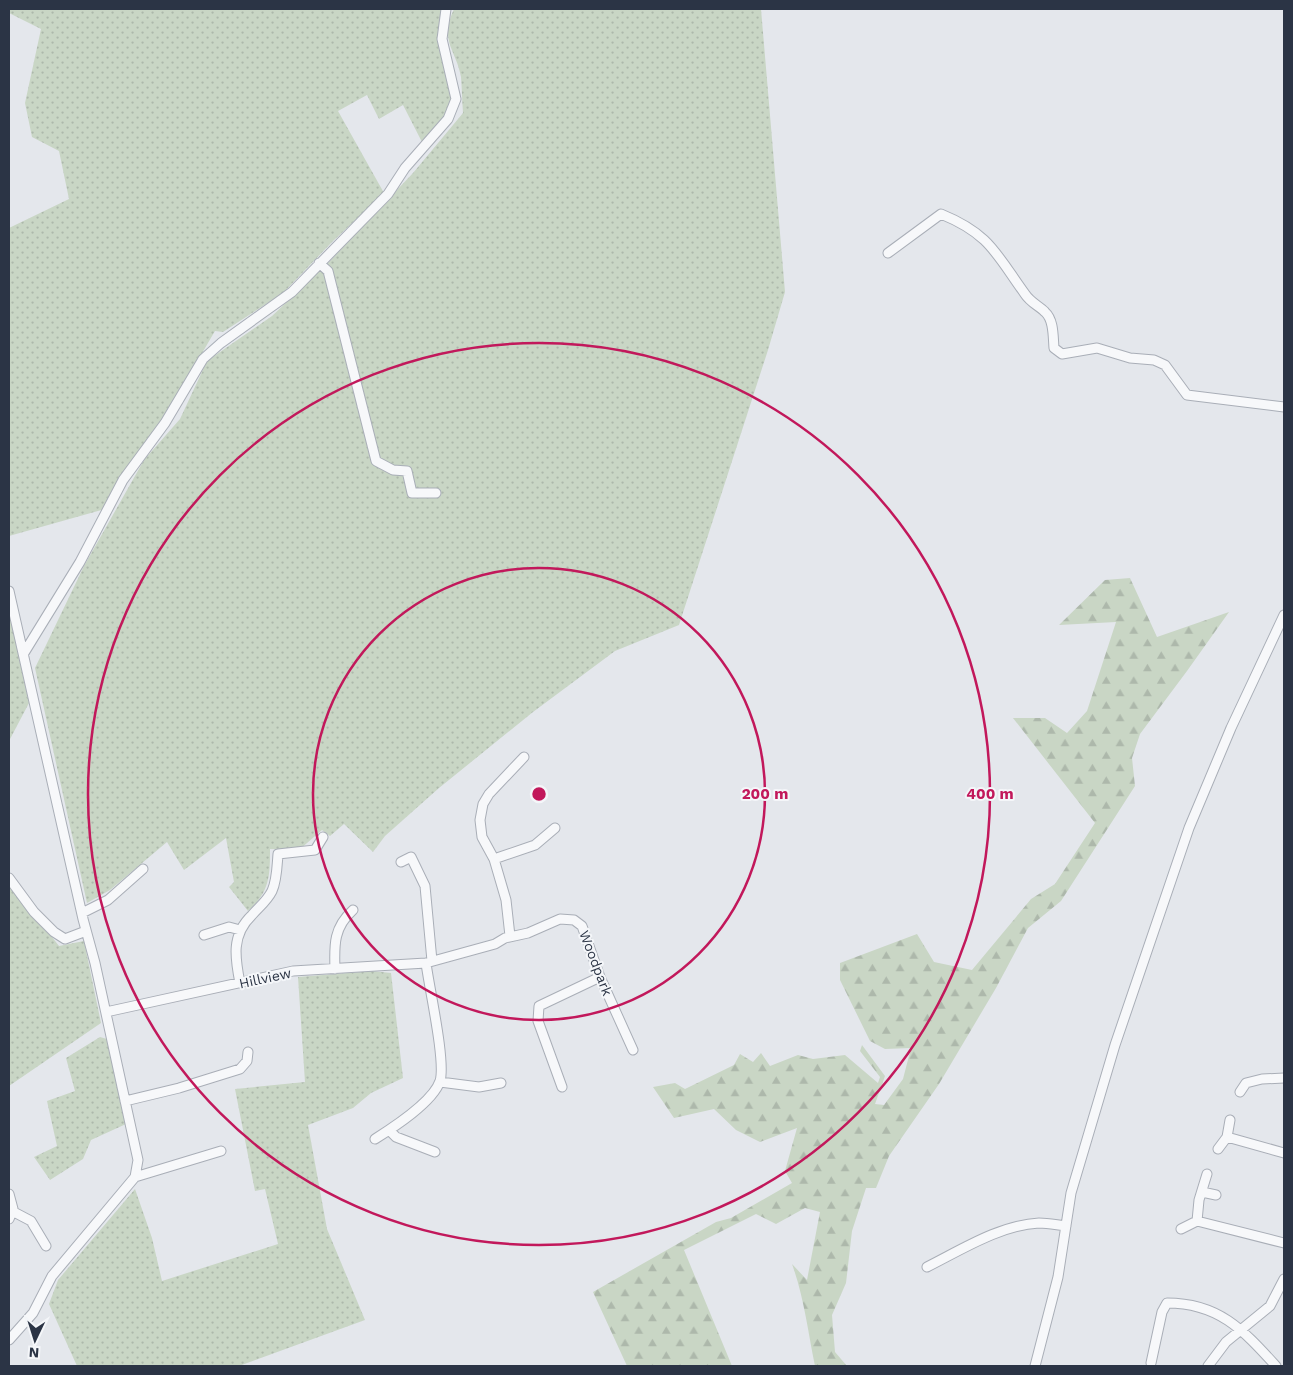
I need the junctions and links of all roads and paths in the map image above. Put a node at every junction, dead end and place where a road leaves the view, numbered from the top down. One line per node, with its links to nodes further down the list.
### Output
1 (446, 9): 3 (street)
2 (888, 253): 4 (street)
3 (319, 263): 5 (street); 8 (street)
4 (1284, 407)
5 (436, 493)
6 (9, 591): 8 (street)
7 (1284, 615): 51 (street)
8 (24, 653): 17 (street)
9 (524, 757): 12 (street)
10 (556, 827): 12 (street)
11 (323, 837): 18 (street)
12 (494, 859): 21 (street)
13 (402, 862): 23 (street)
14 (143, 869): 17 (street)
15 (9, 878): 19 (street)
16 (354, 909): 24 (street)
17 (82, 913): 19 (street)
18 (240, 930): 20 (street); 26 (street)
19 (86, 931): 27 (street)
20 (204, 935)
21 (510, 936): 22 (street, Woodpark); 25 (street, Woodpark)
22 (477, 949): 23 (street, Hillview)
23 (429, 962): 24 (street, Hillview); 31 (street)
24 (335, 969): 26 (street, Hillview)
25 (600, 977): 28 (street, Woodpark); 33 (street)
26 (240, 983): 27 (street, Hillview)
27 (106, 1012): 35 (street)
28 (633, 1050)
29 (248, 1052): 35 (street)
30 (1284, 1078): 34 (street)
31 (440, 1082): 32 (street); 37 (street)
32 (501, 1082)
33 (562, 1087)
34 (1240, 1092)
35 (125, 1101): 45 (street)
36 (1230, 1120): 38 (street)
37 (388, 1130): 39 (street); 42 (street)
38 (1227, 1137): 40 (street); 43 (street)
39 (375, 1139)
40 (1218, 1149)
41 (220, 1151): 45 (street)
42 (435, 1152)
43 (1284, 1154)
44 (1207, 1174): 46 (street)
45 (135, 1177): 58 (street)
46 (1202, 1192): 48 (street); 50 (street)
47 (9, 1194): 49 (street)
48 (1216, 1195)
49 (10, 1215): 54 (street)
50 (1197, 1221): 52 (street); 53 (street)
51 (1066, 1226): 55 (street); 60 (street)
52 (1181, 1229)
53 (1284, 1243)
54 (46, 1246)
55 (927, 1267)
56 (1284, 1279): 57 (street)
57 (1240, 1329): 59 (street); 61 (street); 62 (street)
58 (9, 1339)
59 (1151, 1363)
60 (1036, 1366)
61 (1208, 1366)
62 (1276, 1366)

